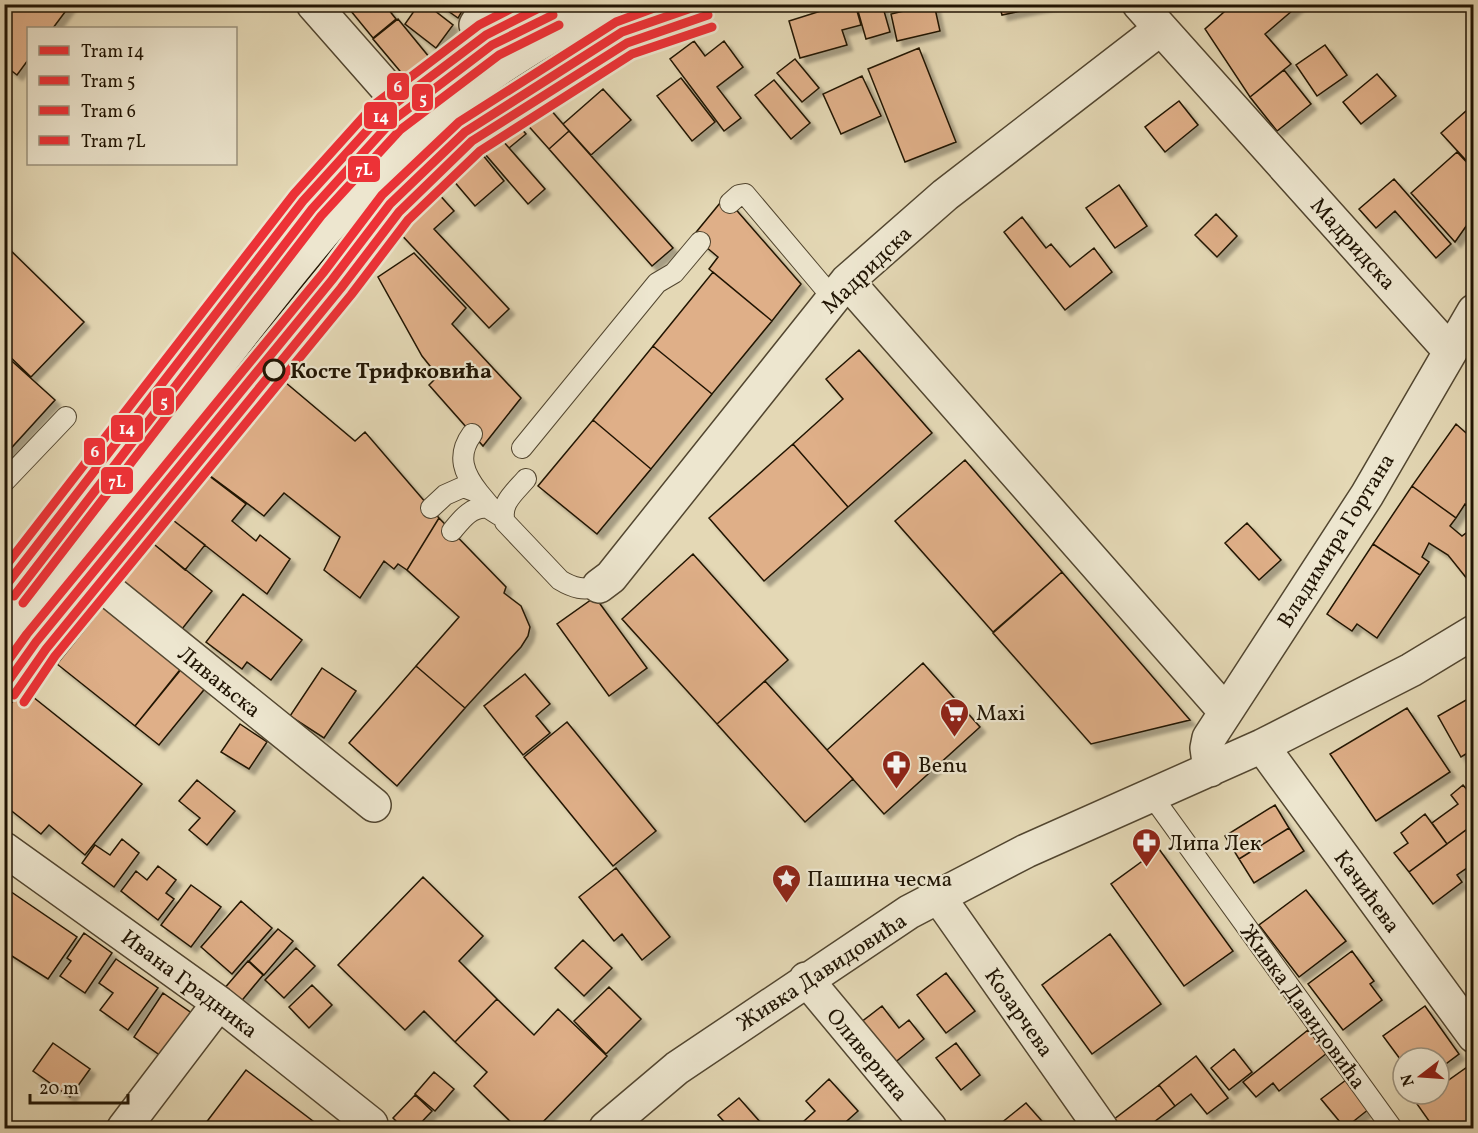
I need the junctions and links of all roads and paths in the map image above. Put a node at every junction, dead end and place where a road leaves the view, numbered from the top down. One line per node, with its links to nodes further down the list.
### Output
1 (313, 4): 5 (street)
2 (607, 4): 5 (street)
3 (1139, 4): 4 (street, Мадридска)
4 (1160, 29): 8 (street, Мадридска); 10 (street, Мадридска)
5 (423, 129): 20 (street)
6 (730, 203): 8 (lane)
7 (700, 242): 13 (lane)
8 (840, 289): 21 (street, Мадридска); 24 (street)
9 (1473, 311): 10 (street, Владимира Гортана)
10 (1450, 351): 24 (street, Владимира Гортана)
11 (66, 417): 15 (lane)
12 (471, 434): 16 (lane)
13 (522, 448)
14 (525, 479): 18 (lane)
15 (4, 482)
16 (479, 493): 17 (lane); 18 (lane)
17 (431, 508)
18 (500, 516): 19 (lane); 21 (lane)
19 (452, 531)
20 (67, 557): 23 (street); 28 (street, Ливањска)
21 (599, 586)
22 (1473, 632): 25 (street, Живка Давидовића)
23 (4, 642)
24 (1225, 711): 26 (street, Владимира Гортана)
25 (1262, 746): 26 (street, Живка Давидовића); 33 (street, Качићева)
26 (1210, 770): 27 (street, Живка Давидовића)
27 (1152, 796): 30 (street, Живка Давидовића); 39 (lane, Живка Давидовића)
28 (374, 805)
29 (4, 849): 32 (street, Ивана Градника)
30 (938, 896): 31 (street, Живка Давидовића); 38 (street, Козарчева)
31 (806, 979): 36 (street, Живка Давидовића); 37 (street, Оливерина)
32 (219, 1003): 34 (street, Ивана Градника); 35 (street)
33 (1473, 1036)
34 (371, 1124)
35 (124, 1128)
36 (606, 1128)
37 (930, 1128)
38 (1101, 1128)
39 (1392, 1128)

